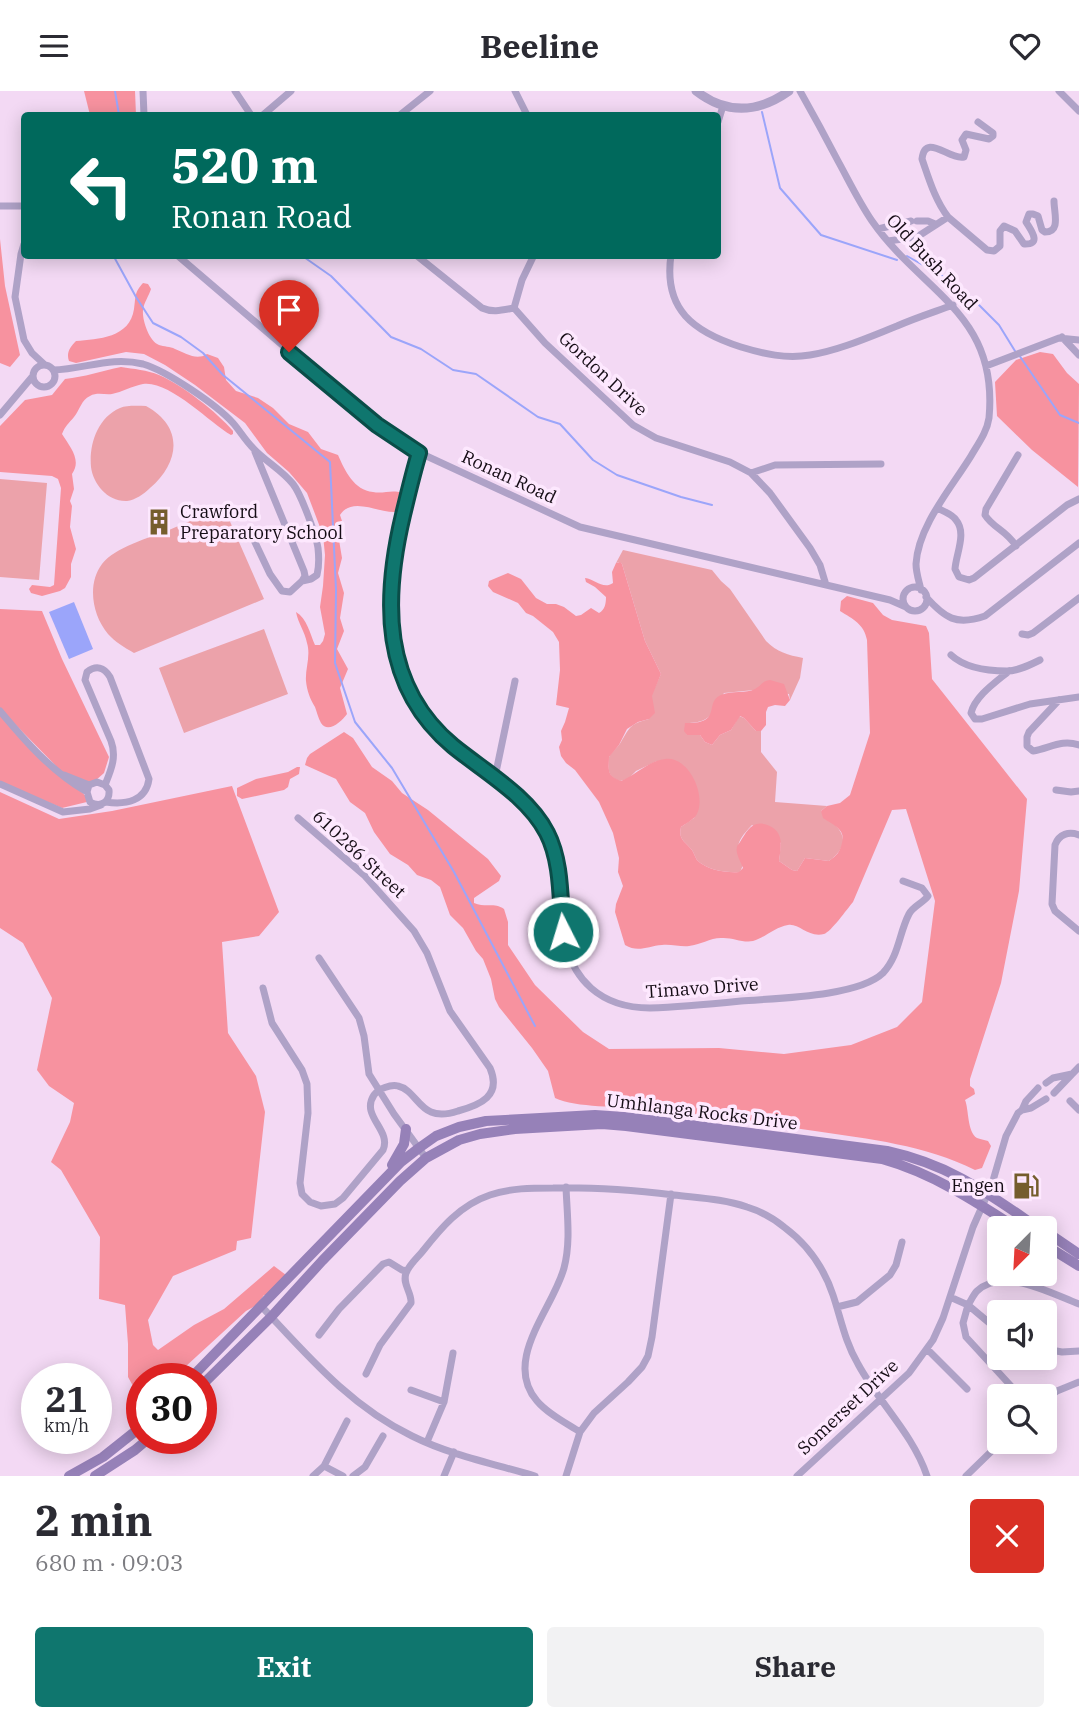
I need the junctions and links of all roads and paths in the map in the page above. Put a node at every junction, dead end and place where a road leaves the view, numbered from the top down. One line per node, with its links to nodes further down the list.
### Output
1 (143, 91): 12 (street)
2 (235, 91): 13 (street)
3 (291, 91): 14 (street)
4 (430, 91): 15 (street)
5 (515, 91): 16 (street)
6 (696, 91): 10 (street)
7 (789, 91): 10 (street)
8 (800, 91): 24 (street, Old Bush Road)
9 (1059, 91): 11 (street)
10 (723, 106): 17 (street)
11 (1079, 110)
12 (144, 112)
13 (249, 112)
14 (267, 112)
15 (404, 112)
16 (526, 112)
17 (721, 112)
18 (978, 122): 22 (street)
19 (1054, 201): 22 (street)
20 (0, 206): 21 (street)
21 (21, 206)
22 (948, 217): 23 (street)
23 (936, 224): 24 (street); 25 (street)
24 (878, 229): 25 (street, Old Bush Road)
25 (888, 241): 31 (street, Old Bush Road)
26 (21, 252): 35 (street)
27 (182, 259): 45 (street, Ronan Road)
28 (421, 259): 32 (street)
29 (532, 259): 32 (street)
30 (671, 259): 31 (street)
31 (953, 305): 38 (street, Old Bush Road)
32 (514, 308): 48 (street, Gordon Drive)
33 (1062, 337): 34 (street); 36 (street); 38 (street)
34 (1079, 340)
35 (32, 353): 37 (street); 39 (street)
36 (1079, 355)
37 (44, 365): 39 (street); 40 (street)
38 (986, 366): 50 (street, Old Bush Road)
39 (33, 374): 41 (street); 42 (street)
40 (54, 374): 41 (street); 44 (street)
41 (38, 387): 42 (street)
42 (19, 393): 43 (street)
43 (0, 415)
44 (253, 448): 55 (street); 55 (street)
45 (419, 453): 56 (street, Ronan Road); 75 (street, Timavo Drive)
46 (1018, 455): 53 (street)
47 (881, 464): 48 (street)
48 (751, 473): 56 (street, Gordon Drive)
49 (1079, 499): 53 (street)
50 (937, 508): 53 (street); 54 (street, Old Bush Road)
51 (252, 536): 55 (street)
52 (1079, 543): 65 (street)
53 (1016, 546)
54 (918, 577): 57 (street); 58 (street, Old Bush Road)
55 (302, 581)
56 (825, 585): 62 (street, Ronan Road)
57 (910, 588): 58 (street); 59 (street)
58 (921, 590): 60 (street)
59 (903, 597): 62 (street, Ronan Road); 63 (street)
60 (926, 597): 64 (street); 65 (street)
61 (1079, 598): 66 (street)
62 (890, 600): 63 (street, Ronan Road)
63 (906, 607): 64 (street)
64 (919, 610): 65 (street)
65 (941, 613)
66 (1022, 634)
67 (951, 656): 69 (street)
68 (1040, 660): 69 (street)
69 (1009, 671): 72 (street)
70 (514, 681): 75 (street)
71 (1079, 697): 72 (street)
72 (1059, 700): 74 (street)
73 (0, 711): 78 (street)
74 (1079, 745)
75 (495, 777): 86 (street, Timavo Drive)
76 (0, 784): 83 (street)
77 (102, 784): 78 (street); 82 (street); 82 (street)
78 (88, 789): 81 (street)
79 (1056, 790): 80 (street)
80 (1079, 791)
81 (90, 802): 82 (street); 83 (street)
82 (104, 803): 83 (street)
83 (79, 810)
84 (298, 818): 94 (street, 610286 Street)
85 (1079, 835): 87 (street)
86 (903, 881)
87 (1079, 931)
88 (319, 958): 94 (street)
89 (263, 988): 94 (street)
90 (1079, 1067): 91 (street)
91 (1073, 1074): 92 (street); 95 (street)
92 (1046, 1083)
93 (1038, 1089): 98 (street, Somerset Drive)
94 (379, 1090): 100 (street)
95 (1054, 1093)
96 (1046, 1099): 98 (street)
97 (1070, 1101): 99 (street)
98 (1023, 1110): 105 (street, Somerset Drive)
99 (1079, 1110)
100 (406, 1129): 101 (street); 104 (main road)
101 (419, 1147): 102 (street); 104 (main road, Umhlanga Rocks Drive); 105 (main road, Umhlanga Rocks Drive)
102 (426, 1157): 107 (main road, Umhlanga Rocks Drive); 121 (main road, Umhlanga Rocks Drive)
103 (566, 1188): 106 (street); 115 (street); 139 (street)
104 (375, 1189): 119 (main road, Umhlanga Rocks Drive)
105 (988, 1192): 107 (street, Somerset Drive); 109 (main road, Umhlanga Rocks Drive)
106 (671, 1194): 120 (street); 139 (street)
107 (982, 1205): 108 (main road, Umhlanga Rocks Drive); 116 (street, Somerset Drive)
108 (998, 1216)
109 (1023, 1216)
110 (1057, 1239): 113 (main road, Umhlanga Rocks Drive)
111 (902, 1242): 120 (street)
112 (1057, 1252): 114 (main road)
113 (1079, 1254)
114 (1079, 1266)
115 (407, 1271): 123 (street); 130 (street)
116 (950, 1297): 117 (street); 124 (street, Somerset Drive)
117 (965, 1304): 118 (street); 122 (street); 132 (street)
118 (1079, 1304)
119 (262, 1307): 121 (street); 128 (main road, Umhlanga Rocks Drive)
120 (837, 1307): 136 (street)
121 (271, 1317): 129 (main road, Umhlanga Rocks Drive); 142 (street)
122 (987, 1321)
123 (319, 1335)
124 (927, 1349): 133 (street); 136 (street, Somerset Drive)
125 (1057, 1351): 126 (street)
126 (1079, 1351)
127 (453, 1353): 137 (street)
128 (206, 1363)
129 (217, 1370)
130 (366, 1374)
131 (1079, 1382): 135 (street)
132 (1010, 1384)
133 (967, 1389)
134 (411, 1390): 137 (street)
135 (1057, 1391)
136 (880, 1400): 155 (street, Somerset Drive); 156 (street)
137 (444, 1402): 142 (street)
138 (347, 1420): 146 (street)
139 (580, 1432): 154 (street)
140 (383, 1436): 151 (street)
141 (126, 1439): 147 (main road)
142 (427, 1442): 143 (street)
143 (454, 1453): 152 (street); 153 (street)
144 (129, 1454): 148 (main road)
145 (989, 1454): 157 (street)
146 (324, 1466): 149 (street); 150 (street)
147 (69, 1476)
148 (95, 1476)
149 (313, 1476)
150 (343, 1476)
151 (353, 1476)
152 (444, 1476)
153 (535, 1476)
154 (566, 1476)
155 (797, 1476)
156 (927, 1476)
157 (966, 1476)

